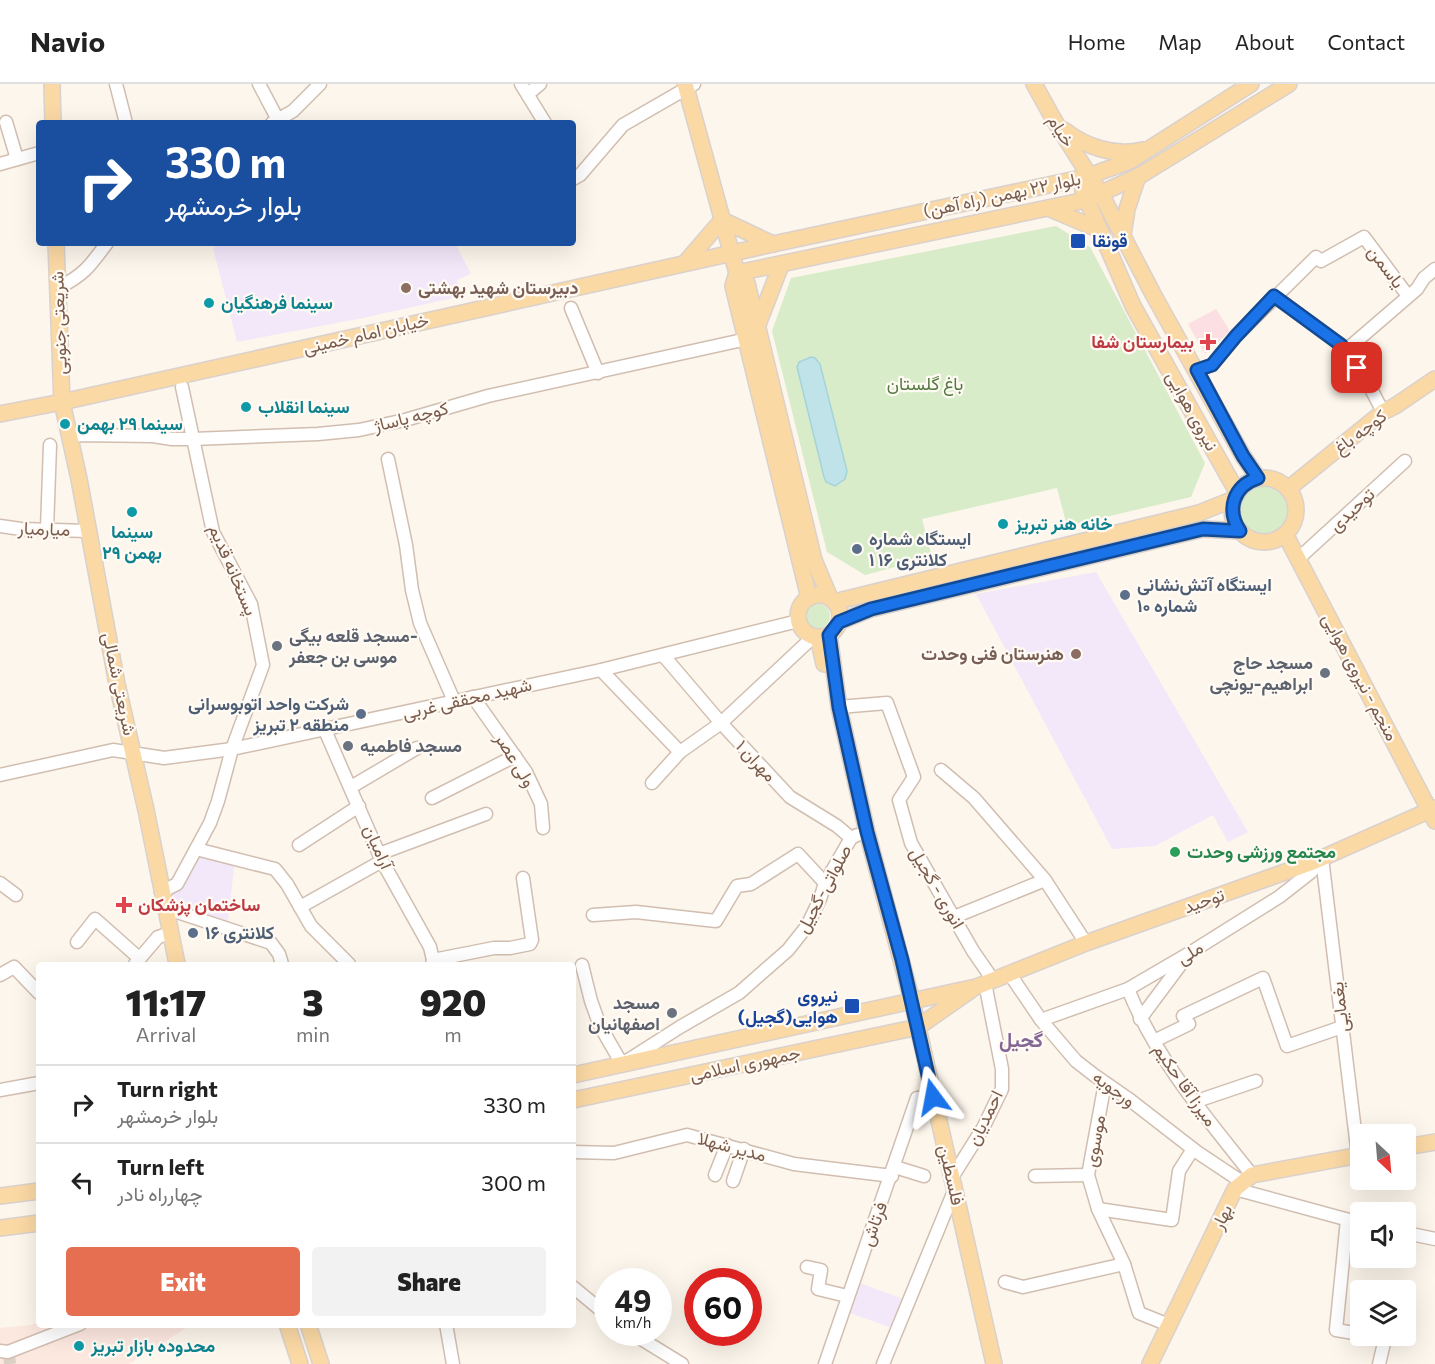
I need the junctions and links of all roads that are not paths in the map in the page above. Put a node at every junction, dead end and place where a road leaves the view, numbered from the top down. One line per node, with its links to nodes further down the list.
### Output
1 (52, 84): 11 (main road)
2 (116, 84): 12 (street)
3 (259, 84): 13 (street)
4 (320, 84): 14 (street)
5 (540, 84): 10 (street)
6 (1035, 84): 16 (main road, خیام)
7 (1251, 84): 18 (main road, بلوار ۲۲ بهمن (راه آهن))
8 (1289, 84): 22 (main road, بلوار ۲۲ بهمن (راه آهن))
9 (689, 85): 23 (street); 28 (main road)
10 (525, 89): 15 (street)
11 (53, 120)
12 (125, 120)
13 (275, 120)
14 (277, 120)
15 (543, 120)
16 (1054, 120): 18 (main road); 24 (main road, خیام)
17 (6, 122): 20 (street)
18 (1149, 149): 24 (main road, بلوار ۲۲ بهمن (راه آهن))
19 (36, 154): 20 (street)
20 (17, 159): 21 (street)
21 (0, 164)
22 (1138, 176): 25 (main road, بلوار ۲۲ بهمن (راه آهن)); 30 (main road)
23 (576, 177)
24 (1084, 178): 25 (main road, نیروی هوایی); 26 (main road, نیروی هوایی); 31 (main road, بلوار ۲۲ بهمن (راه آهن))
25 (1101, 194): 26 (main road, بلوار ۲۲ بهمن (راه آهن)); 30 (main road, نیروی هوایی)
26 (1086, 200): 27 (main road, بلوار ۲۲ بهمن (راه آهن)); 29 (main road, نیروی هوایی)
27 (1048, 208): 29 (main road); 36 (main road, بلوار ۲۲ بهمن (راه آهن))
28 (722, 220): 31 (main road); 34 (main road); 35 (main road)
29 (1100, 230): 60 (main road, نیروی هوایی)
30 (1123, 235): 46 (main road, نیروی هوایی)
31 (773, 243): 34 (main road, بلوار ۲۲ بهمن (راه آهن))
32 (56, 246): 39 (main road, شریعتی جنوبی)
33 (105, 246): 39 (street)
34 (732, 253): 35 (main road, خیابان امام خمینی); 38 (main road)
35 (685, 263): 50 (main road, خیابان امام خمینی)
36 (781, 265): 38 (main road, بلوار ۲۲ بهمن (راه آهن)); 43 (main road)
37 (1435, 270): 41 (street)
38 (737, 273): 43 (main road); 44 (main road)
39 (58, 288): 50 (main road, شریعتی جنوبی)
40 (1274, 296): 41 (street, یاسمن); 45 (street); 46 (street)
41 (1408, 296): 45 (street)
42 (571, 308): 47 (street)
43 (757, 327): 69 (main road)
44 (747, 339): 47 (street, کوچه پاساژ); 68 (main road)
45 (1345, 351): 51 (street)
46 (1197, 370): 58 (main road, نیروی هوایی)
47 (598, 373): 54 (street, کوچه پاساژ)
48 (1435, 379): 51 (main road, کوچه باغ)
49 (182, 387): 54 (street, پستخانه قدیم)
50 (62, 402): 52 (main road, خیابان امام خمینی); 53 (main road, شریعتی شمالی)
51 (1383, 412): 59 (main road, کوچه باغ)
52 (0, 414)
53 (69, 436): 54 (street, کوچه پاساژ); 63 (main road, شریعتی شمالی)
54 (193, 439): 81 (street, پستخانه قدیم)
55 (50, 445): 61 (street)
56 (388, 459): 76 (street)
57 (1405, 461): 66 (street, توحیدی)
58 (1258, 478): 59 (main road); 60 (main road)
59 (1288, 489): 65 (main road)
60 (1235, 496): 64 (main road); 67 (main road)
61 (47, 529): 62 (street, میارمیار); 63 (street, میارمیار)
62 (3, 530)
63 (88, 531): 83 (main road, شریعتی شمالی)
64 (1240, 531): 65 (main road); 67 (main road)
65 (1285, 534): 66 (main road, منجم - نیروی هوایی)
66 (1298, 559): 91 (main road, منجم - نیروی هوایی)
67 (994, 571): 69 (main road); 71 (main road)
68 (809, 598): 69 (main road); 70 (main road)
69 (832, 600): 71 (main road)
70 (798, 621): 72 (main road); 73 (street, شهید محققی غربی)
71 (839, 622): 72 (main road)
72 (820, 636): 77 (main road, فلسطین); 78 (street); 94 (main road, فلسطین)
73 (663, 655): 74 (street, شهید محققی غربی); 78 (street, مهران ۱)
74 (601, 670): 75 (street, شهید محققی غربی); 82 (street)
75 (473, 697): 76 (street, شهید محققی غربی); 84 (street, ولی عصر)
76 (454, 702): 79 (street, شهید محققی غربی)
77 (839, 707): 94 (main road, فلسطین); 108 (street, انوری - گجیل)
78 (721, 723): 82 (street); 94 (street, مهران ۱)
79 (324, 728): 81 (street, شهید محققی غربی); 88 (street, آرامیان)
80 (417, 748): 88 (street)
81 (232, 749): 83 (street, شهید محققی غربی); 96 (street, پستخانه قدیم)
82 (680, 752): 87 (street)
83 (133, 753): 86 (street, شهید محققی غربی); 103 (main road, شریعتی شمالی)
84 (515, 756): 89 (street); 93 (street, ولی عصر)
85 (941, 770): 100 (street)
86 (0, 776)
87 (652, 783)
88 (351, 787): 90 (street, آرامیان)
89 (432, 798)
90 (359, 806): 95 (street); 97 (street, آرامیان)
91 (1433, 813): 98 (main road, توحید)
92 (486, 814): 97 (street)
93 (543, 828)
94 (859, 835): 102 (street, صلواتی-گجیل); 124 (main road, فلسطین)
95 (299, 845)
96 (196, 849): 103 (street, پستخانه قدیم); 105 (street)
97 (381, 857): 105 (street); 117 (street, آرامیان)
98 (1322, 858): 111 (main road, توحید); 112 (street, ملی); 127 (street, یغمایی)
99 (523, 878): 117 (street)
100 (1045, 880): 108 (street); 111 (street)
101 (0, 883): 104 (street)
102 (825, 883): 107 (street); 130 (street, صلواتی-گجیل)
103 (161, 892): 106 (main road, شریعتی شمالی)
104 (16, 895)
105 (300, 907): 116 (street)
106 (165, 908): 109 (main road, شریعتی شمالی); 115 (street)
107 (593, 915)
108 (954, 917): 121 (street, انوری - گجیل)
109 (171, 933): 113 (street); 114 (main road, شریعتی شمالی)
110 (77, 942): 113 (street)
111 (1086, 943): 119 (main road, توحید)
112 (1188, 954): 122 (street, ملی); 125 (street)
113 (136, 961)
114 (177, 962)
115 (281, 962)
116 (346, 962)
117 (433, 962)
118 (582, 964): 130 (street)
119 (1009, 974): 121 (main road, توحید); 126 (street, ورجویه)
120 (0, 975): 123 (street)
121 (985, 983): 124 (main road, جمهوری اسلامی); 128 (main road); 154 (street, احمدیان)
122 (1128, 989): 125 (street, میرزا آقا حکیم); 126 (street, ملی)
123 (36, 990)
124 (908, 1002): 128 (main road, فلسطین); 130 (main road, جمهوری اسلامی)
125 (1140, 1019): 129 (street, میرزا آقا حکیم)
126 (1041, 1020): 133 (street, ورجویه)
127 (1342, 1027): 129 (street); 139 (street, یغمایی)
128 (913, 1028): 136 (main road, فلسطین); 137 (main road, جمهوری اسلامی)
129 (1154, 1041): 138 (street, میرزا آقا حکیم)
130 (621, 1064): 131 (main road, جمهوری اسلامی)
131 (576, 1074)
132 (1256, 1081): 138 (street)
133 (1105, 1083): 144 (street, ورجویه); 149 (street, موسوی)
134 (36, 1084): 135 (street)
135 (0, 1090)
136 (933, 1097): 147 (street, فرتاش); 154 (main road, فلسطین)
137 (576, 1099)
138 (1194, 1102): 153 (street, میرزا آقا حکیم)
139 (1355, 1124)
140 (1435, 1142): 142 (main road)
141 (727, 1145): 143 (street, مدیر شهلا); 145 (street, مدیر شهلا); 148 (street)
142 (1416, 1145)
143 (744, 1149): 147 (street, مدیر شهلا); 152 (street)
144 (1193, 1149): 153 (street, ورجویه); 157 (street)
145 (576, 1152)
146 (1350, 1158): 153 (main road)
147 (893, 1171): 150 (street, مدیر شهلا); 168 (street, فرتاش)
148 (715, 1175)
149 (1088, 1175): 151 (street); 157 (street, موسوی)
150 (924, 1176)
151 (1035, 1176)
152 (733, 1181)
153 (1243, 1182): 158 (street, ورجویه); 170 (main road, بهار)
154 (953, 1185): 184 (street, احمدیان); 185 (main road, فلسطین)
155 (36, 1191): 156 (main road)
156 (0, 1196)
157 (1098, 1209): 164 (street, موسوی)
158 (1347, 1220): 159 (street, ورجویه); 175 (street)
159 (1350, 1221)
160 (36, 1223): 161 (main road)
161 (0, 1228)
162 (1416, 1235): 163 (street)
163 (1435, 1239)
164 (1124, 1264): 166 (street); 170 (street, موسوی)
165 (807, 1268): 168 (street)
166 (1005, 1282)
167 (576, 1289): 169 (street)
168 (847, 1296): 183 (street, فرتاش)
169 (594, 1304)
170 (1169, 1326): 186 (main road, بهار)
171 (70, 1328): 178 (street)
172 (288, 1328): 179 (main road)
173 (309, 1328): 180 (main road)
174 (447, 1328): 181 (street)
175 (1350, 1333)
176 (653, 1346): 182 (street)
177 (1383, 1346): 187 (street)
178 (6, 1353)
179 (300, 1364)
180 (321, 1364)
181 (453, 1364)
182 (682, 1364)
183 (825, 1364)
184 (883, 1364)
185 (994, 1364)
186 (1150, 1364)
187 (1379, 1364)

